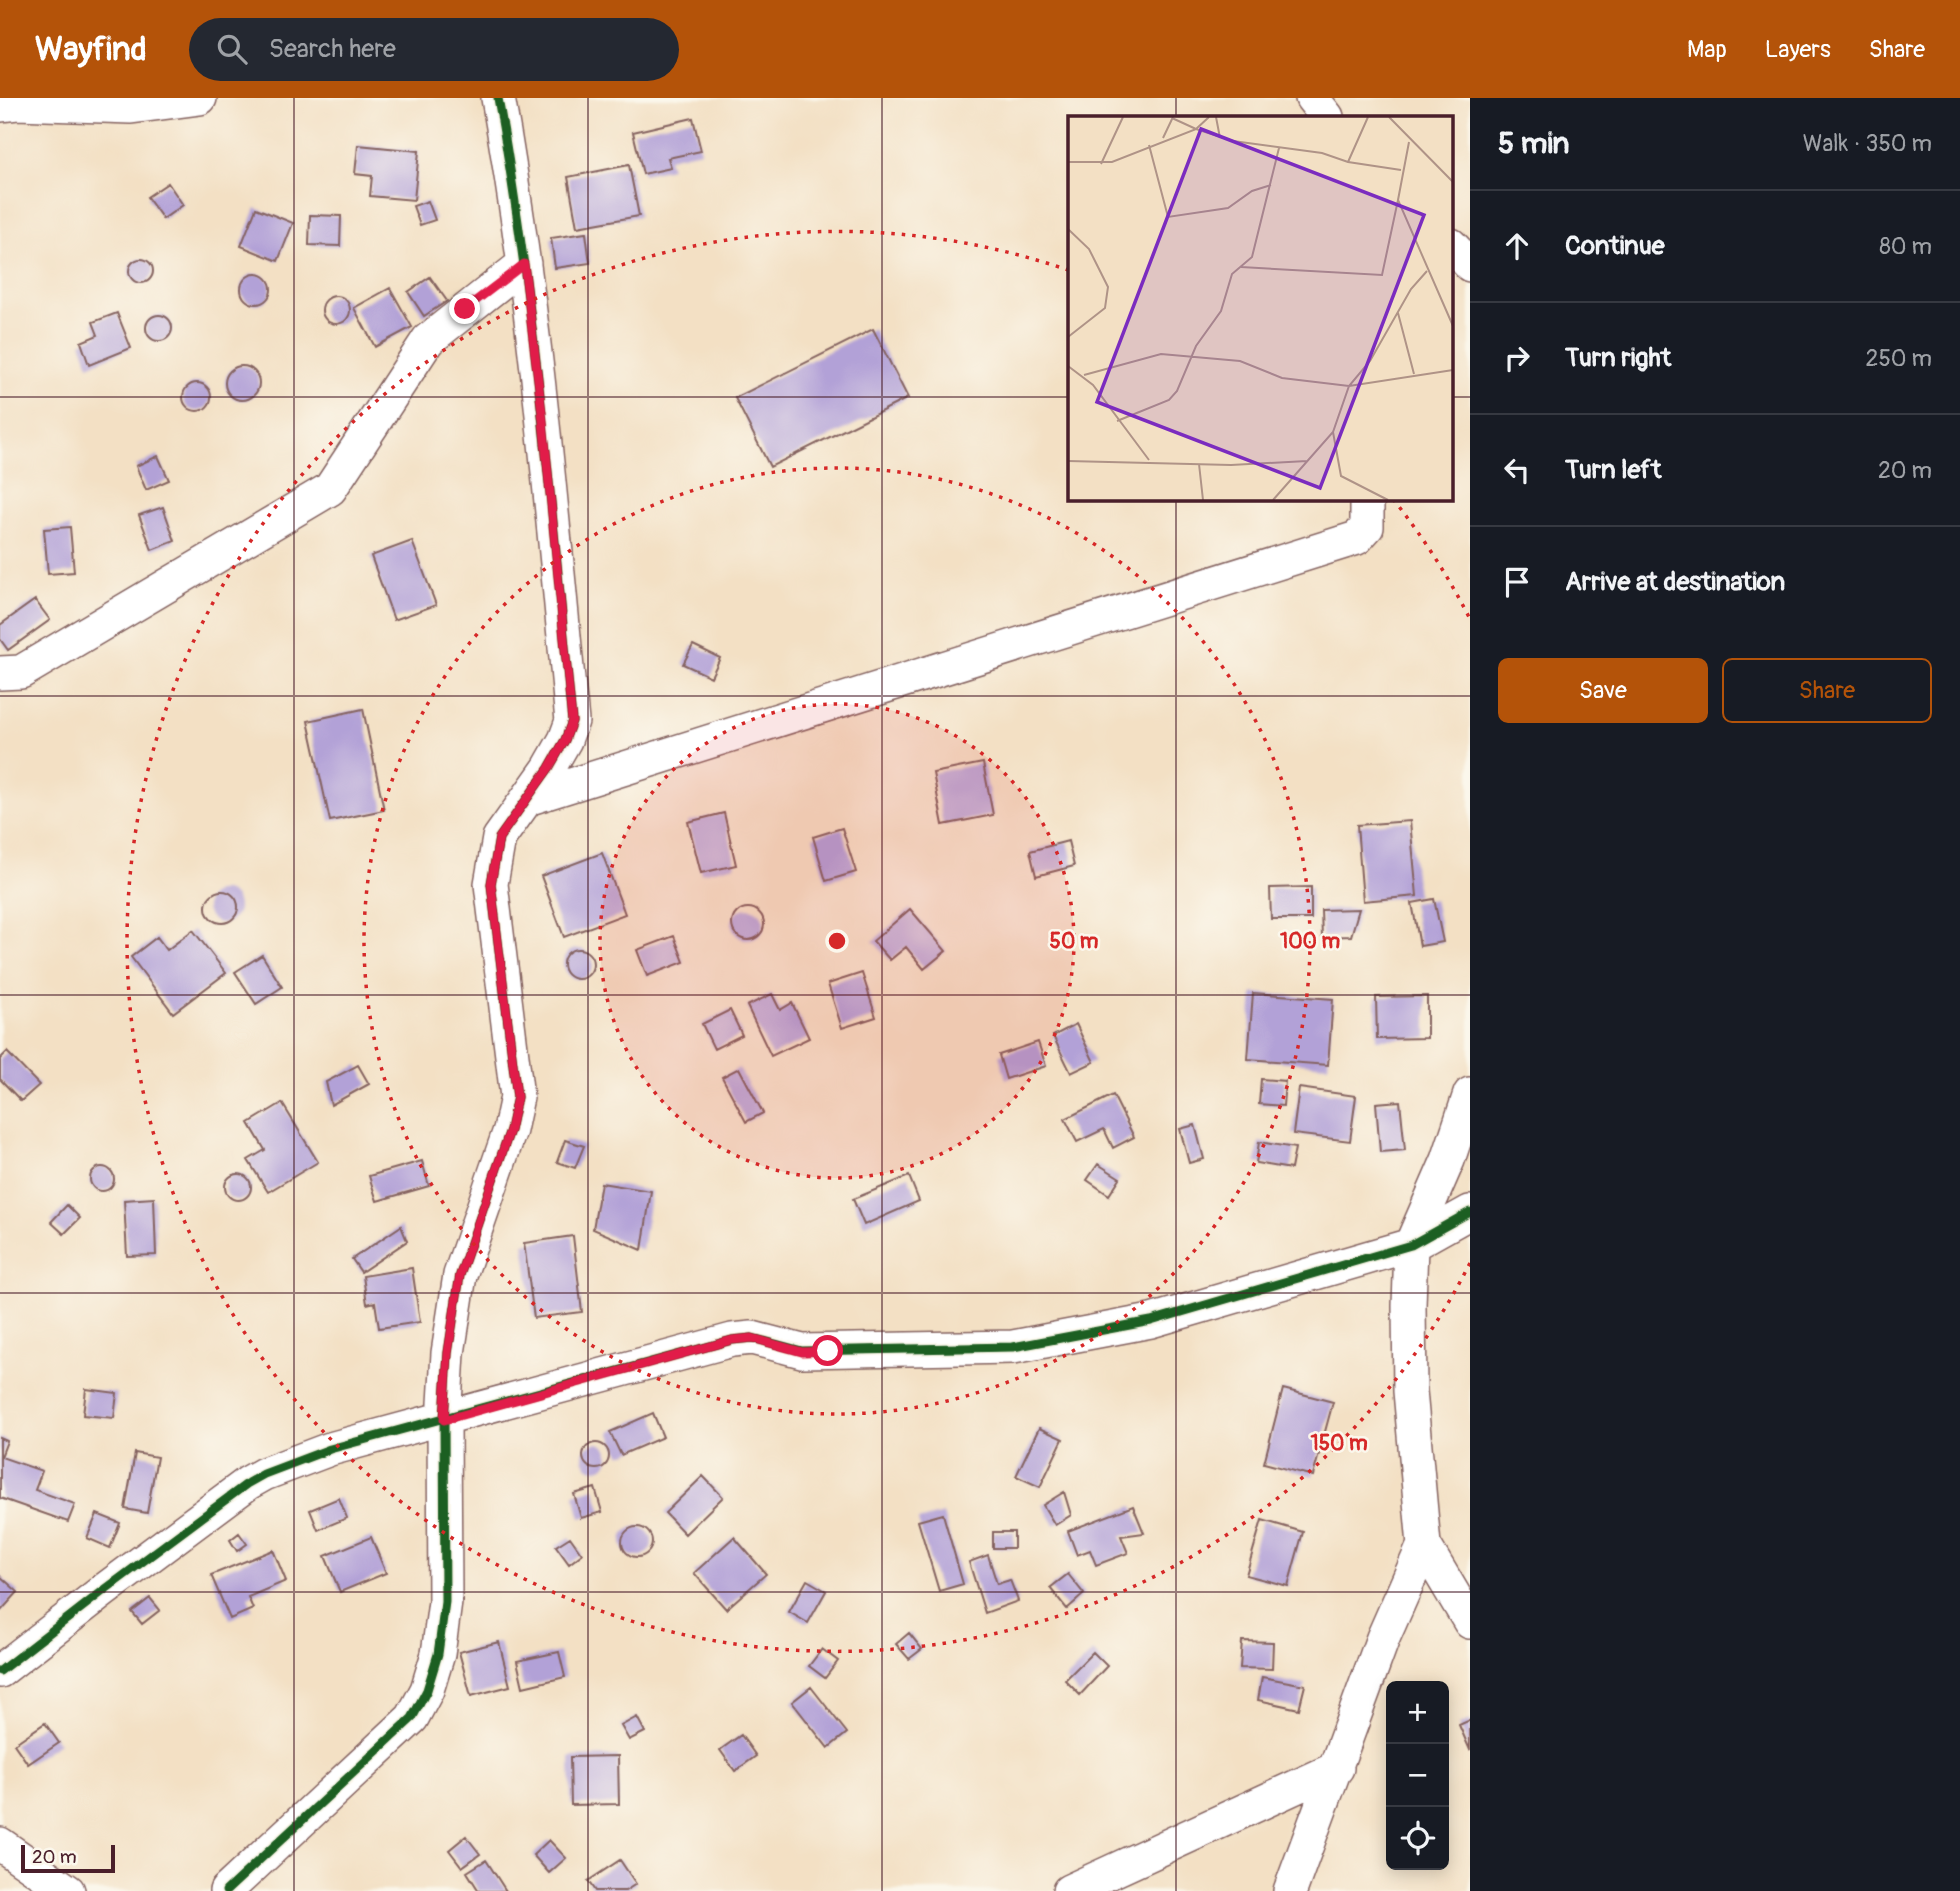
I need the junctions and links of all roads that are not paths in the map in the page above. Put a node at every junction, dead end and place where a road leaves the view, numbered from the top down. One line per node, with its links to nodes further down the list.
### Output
1 (200, 98): 5 (street)
2 (498, 98): 10 (street)
3 (1294, 98): 7 (street)
4 (1312, 98): 8 (street)
5 (128, 103): 6 (street)
6 (0, 105)
7 (1299, 116)
8 (1326, 116)
9 (1452, 246): 11 (street)
10 (524, 264): 13 (street); 14 (street)
11 (1470, 265)
12 (1367, 500): 14 (street)
13 (0, 673)
14 (530, 798): 18 (street)
15 (1470, 1094): 17 (street)
16 (1470, 1212): 17 (street)
17 (1411, 1245): 18 (street); 19 (street)
18 (444, 1420): 21 (street); 25 (street)
19 (1424, 1545): 20 (street); 22 (street)
20 (1470, 1622)
21 (0, 1671)
22 (1337, 1768): 26 (street); 27 (street)
23 (0, 1843): 24 (street)
24 (68, 1891)
25 (226, 1891)
26 (1069, 1891)
27 (1290, 1891)

